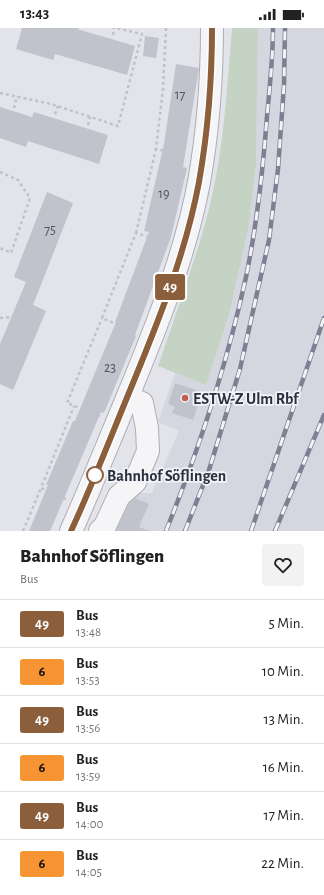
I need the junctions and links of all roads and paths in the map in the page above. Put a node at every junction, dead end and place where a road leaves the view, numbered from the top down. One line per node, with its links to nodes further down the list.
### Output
1 (117, 28): 4 (path); 10 (path)
2 (166, 28): 12 (path)
3 (212, 28): 22 (street)
4 (113, 35)
5 (0, 92): 6 (path)
6 (17, 96): 7 (path); 8 (path)
7 (58, 106): 9 (path); 10 (path)
8 (14, 108)
9 (55, 114)
10 (90, 117): 11 (path)
11 (88, 125)
12 (156, 149): 13 (path); 15 (path)
13 (191, 156)
14 (0, 172): 17 (path)
15 (136, 233): 16 (path); 20 (path)
16 (173, 245)
17 (0, 248)
18 (12, 317): 19 (path)
19 (0, 318)
20 (102, 318): 21 (path); 23 (path)
21 (141, 335)
22 (128, 397): 28 (street); 29 (street)
23 (74, 406): 24 (path); 25 (path)
24 (101, 416)
25 (41, 488): 26 (path); 27 (path)
26 (67, 499)
27 (23, 531)
28 (71, 531)
29 (100, 531)

